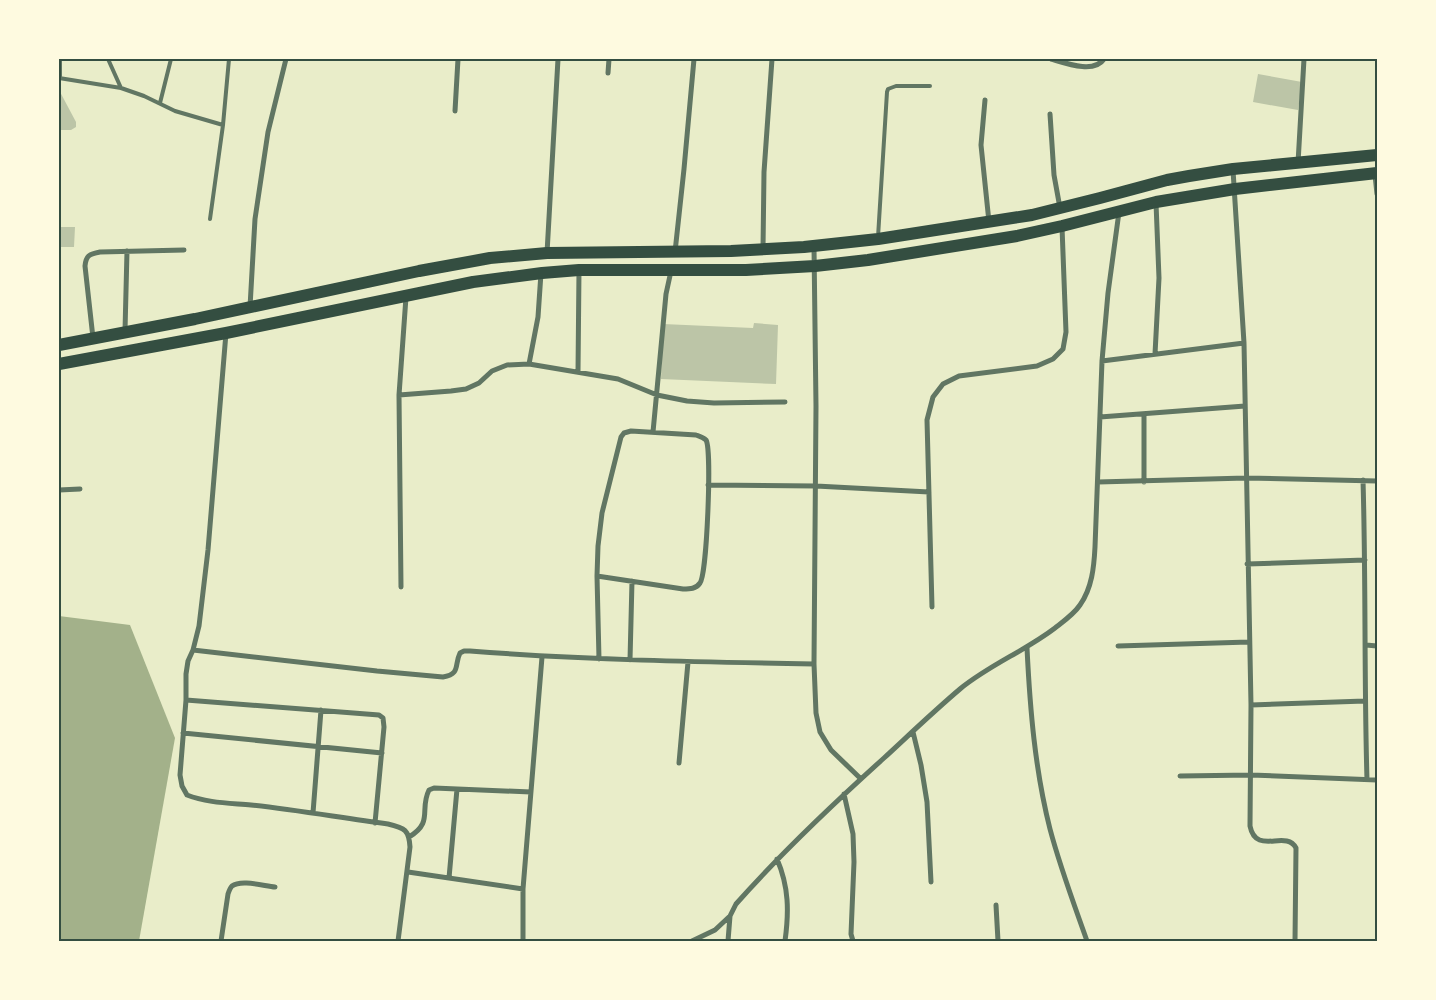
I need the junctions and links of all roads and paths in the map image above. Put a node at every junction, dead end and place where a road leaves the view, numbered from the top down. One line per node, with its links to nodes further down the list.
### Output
1 (60, 59): 15 (lane)
2 (108, 59): 17 (lane)
3 (171, 59): 19 (lane)
4 (229, 59): 22 (lane)
5 (286, 59): 47 (street)
6 (458, 59): 20 (street)
7 (558, 59): 40 (street)
8 (609, 59): 14 (street)
9 (694, 59): 41 (street)
10 (772, 59): 38 (street)
11 (1051, 59): 12 (street)
12 (1104, 59)
13 (1304, 59): 24 (street)
14 (608, 73)
15 (59, 78): 17 (lane)
16 (930, 86): 35 (lane)
17 (121, 88): 19 (lane)
18 (985, 100): 33 (street)
19 (160, 104): 22 (lane)
20 (455, 111)
21 (1050, 114): 30 (street)
22 (223, 125): 32 (lane)
23 (1377, 154): 24 (main road)
24 (1298, 164): 25 (main road)
25 (1233, 169): 27 (street); 30 (main road)
26 (1376, 174): 27 (main road); 28 (street)
27 (1235, 189): 29 (main road); 51 (street)
28 (1377, 194)
29 (1156, 202): 31 (main road); 53 (street)
30 (1060, 208): 33 (main road)
31 (1119, 211): 34 (main road); 54 (street)
32 (210, 219)
33 (989, 222): 35 (main road)
34 (1062, 226): 42 (main road); 74 (street)
35 (878, 240): 36 (main road)
36 (814, 246): 38 (main road); 42 (street)
37 (184, 250): 39 (street)
38 (764, 250): 41 (main road)
39 (127, 251): 48 (street); 50 (street)
40 (547, 253): 41 (main road); 47 (main road)
41 (675, 253)
42 (815, 266): 44 (main road); 71 (street)
43 (579, 270): 44 (main road); 45 (main road); 57 (street)
44 (672, 270): 59 (street)
45 (542, 273): 46 (main road); 56 (street)
46 (406, 297): 49 (main road); 58 (street)
47 (250, 307): 48 (main road)
48 (125, 332): 50 (main road)
49 (226, 333): 55 (main road); 86 (street)
50 (94, 338): 52 (main road)
51 (1244, 343): 53 (street); 61 (street)
52 (59, 345)
53 (1155, 354): 54 (street)
54 (1102, 361): 63 (street)
55 (59, 364)
56 (529, 364): 57 (street); 58 (street)
57 (578, 372): 59 (street)
58 (399, 395): 79 (street)
59 (657, 395): 60 (street); 64 (street)
60 (785, 402)
61 (1245, 406): 62 (street); 65 (street)
62 (1144, 414): 63 (street); 69 (street)
63 (1100, 417): 68 (street)
64 (653, 432): 70 (street); 77 (street)
65 (1246, 478): 66 (street); 69 (street); 76 (street)
66 (1363, 480): 67 (street); 75 (street)
67 (1377, 481)
68 (1098, 482): 69 (street); 85 (street)
69 (1144, 482)
70 (708, 485): 71 (street); 78 (street)
71 (816, 486): 74 (street); 91 (street)
72 (80, 488): 73 (street)
73 (59, 490)
74 (929, 492): 80 (street)
75 (1365, 560): 76 (street); 82 (street)
76 (1247, 564): 81 (street)
77 (597, 576): 78 (street); 88 (street)
78 (632, 581): 89 (street)
79 (402, 587)
80 (932, 607)
81 (1249, 642): 83 (street); 94 (street)
82 (1366, 645): 84 (street); 93 (street)
83 (1118, 646)
84 (1377, 646)
85 (1027, 648): 96 (street); 128 (street)
86 (194, 650): 87 (street); 92 (street)
87 (542, 657): 88 (street); 107 (street)
88 (598, 659): 89 (street)
89 (630, 660): 90 (street)
90 (688, 662): 91 (street); 100 (street)
91 (814, 664): 103 (street)
92 (186, 700): 95 (street); 97 (street)
93 (1365, 701): 94 (street); 104 (street)
94 (1251, 705): 102 (street)
95 (321, 710): 98 (street); 99 (street)
96 (913, 732): 103 (street); 115 (street)
97 (183, 733): 98 (street); 109 (street)
98 (318, 746): 99 (street); 109 (street)
99 (382, 753): 110 (street)
100 (679, 762)
101 (1180, 776): 102 (street)
102 (1251, 776): 104 (street); 129 (street)
103 (861, 779): 108 (street)
104 (1367, 780): 105 (street)
105 (1377, 780)
106 (457, 789): 107 (street); 111 (street); 114 (street)
107 (531, 792): 117 (street)
108 (844, 794): 112 (street); 126 (street)
109 (313, 813): 110 (street)
110 (375, 822): 111 (street)
111 (409, 837): 113 (street)
112 (777, 859): 119 (street); 125 (street)
113 (408, 872): 114 (street); 121 (street)
114 (449, 878): 117 (street)
115 (931, 882)
116 (275, 887): 120 (street)
117 (523, 889): 122 (street)
118 (996, 905): 127 (street)
119 (730, 916): 123 (street); 124 (street)
120 (221, 941)
121 (398, 941)
122 (523, 941)
123 (692, 941)
124 (728, 941)
125 (785, 941)
126 (853, 941)
127 (998, 941)
128 (1087, 941)
129 (1295, 941)

